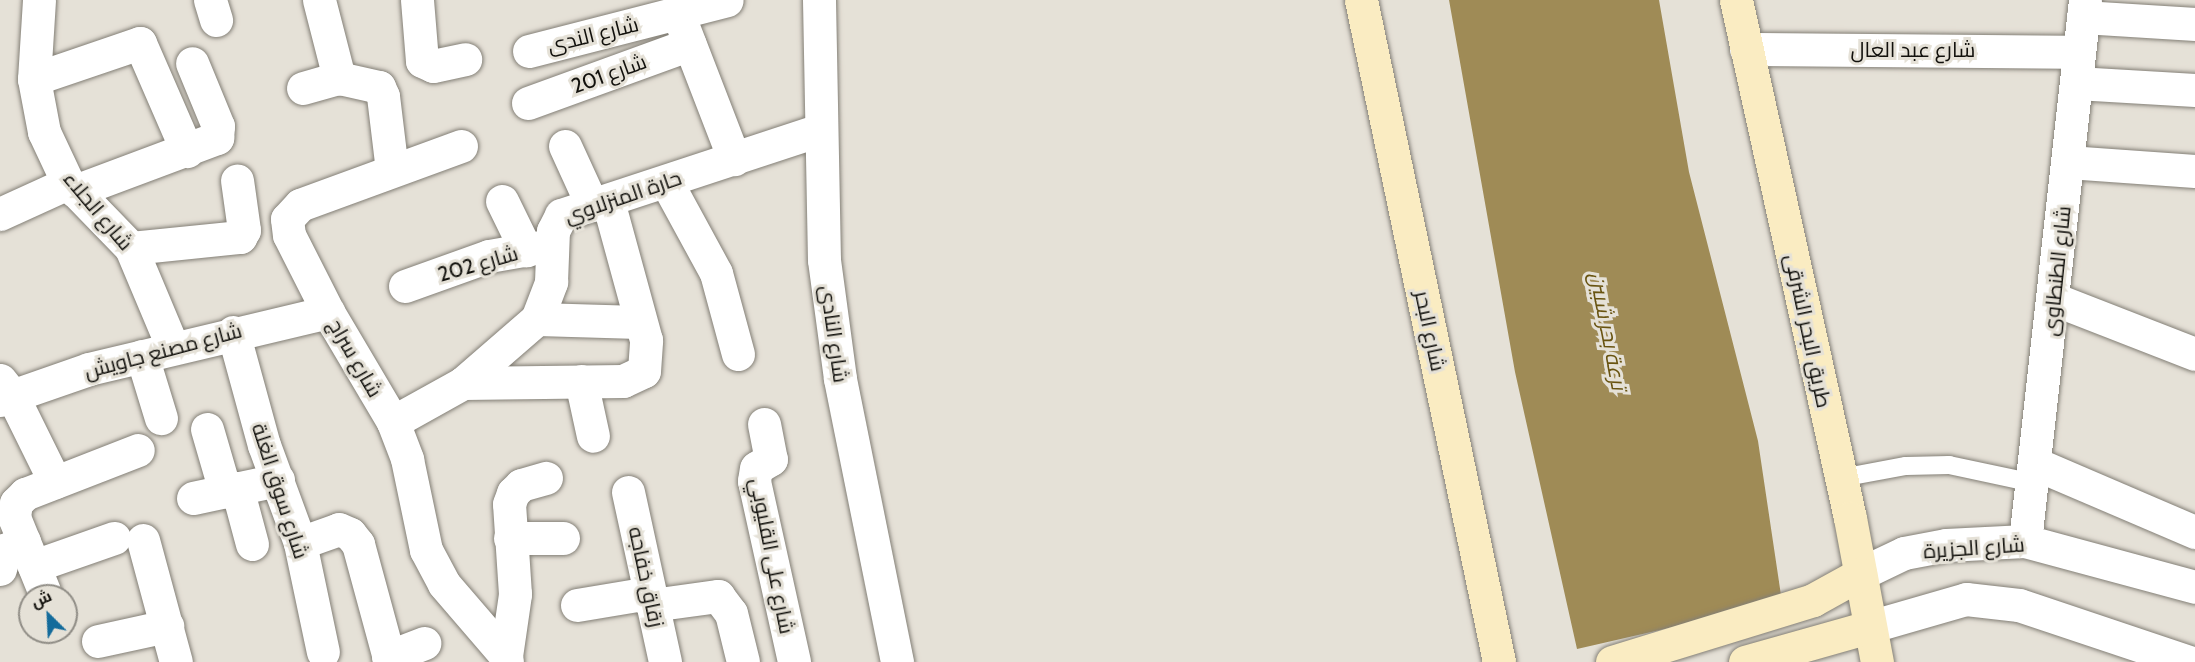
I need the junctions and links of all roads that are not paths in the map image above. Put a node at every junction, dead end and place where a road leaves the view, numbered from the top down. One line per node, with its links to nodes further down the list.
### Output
1 (39, 0): 19 (street, شارع الجلاء)
2 (319, 0): 18 (street)
3 (417, 0): 16 (street)
4 (727, 0): 9 (street, شارع الندى)
5 (819, 0): 24 (street, شارع النادى)
6 (1361, 0): 90 (street, شارع البحر)
7 (1736, 0): 13 (street, طريق البحر الشرقى)
8 (2084, 8): 11 (street); 15 (street, شارع الطنطاوى)
9 (671, 10): 10 (street, شارع الندى); 12 (street)
10 (625, 13): 14 (street, شارع الندى)
11 (2195, 24)
12 (690, 44): 23 (street, شارع 201); 28 (street)
13 (1746, 49): 15 (street, شارع عبد العال); 60 (street, طريق البحر الشرقى)
14 (529, 51)
15 (2079, 52): 20 (street, شارع الطنطاوى)
16 (465, 59)
17 (192, 63): 27 (street)
18 (339, 78): 21 (street); 30 (street)
19 (34, 79): 27 (street); 34 (street, شارع الجلاء)
20 (2076, 84): 22 (street); 29 (street, شارع الطنطاوى)
21 (303, 88)
22 (2195, 90)
23 (528, 104)
24 (819, 130): 28 (street, حارة المنزلاوي); 85 (street, شارع النادى)
25 (461, 146): 30 (street, شارع سراج)
26 (565, 146): 36 (street)
27 (187, 150): 34 (street)
28 (734, 159): 33 (street, حارة المنزلاوي)
29 (2068, 162): 31 (street); 41 (street, شارع الطنطاوى)
30 (392, 170): 42 (street, شارع سراج)
31 (2195, 171)
32 (237, 180): 39 (street)
33 (667, 183): 36 (street, حارة المنزلاوي); 47 (street)
34 (71, 187): 37 (street); 39 (street, شارع الجلاء)
35 (502, 201): 38 (street)
36 (600, 203): 38 (street, حارة المنزلاوي); 44 (street)
37 (0, 214)
38 (539, 247): 40 (street, شارع 202); 43 (street, حارة المنزلاوي)
39 (131, 248): 46 (street, شارع الجلاء)
40 (405, 286)
41 (2054, 299): 48 (street); 58 (street, شارع الطنطاوى)
42 (328, 312): 45 (street, شارع مصنع جاويش); 53 (street, شارع سراج)
43 (537, 318): 44 (street); 50 (street, حارة المنزلاوي)
44 (639, 321): 49 (street)
45 (233, 332): 46 (street, شارع مصنع جاويش); 61 (street, شارع سوق الغلة)
46 (158, 352): 51 (street, شارع مصنع جاويش); 52 (street, شارع الجلاء)
47 (738, 354)
48 (2195, 354)
49 (581, 381): 50 (street); 56 (street)
50 (463, 382): 53 (street, حارة المنزلاوي)
51 (4, 392): 62 (street)
52 (161, 418)
53 (393, 422): 84 (street, شارع سراج)
54 (764, 424): 89 (street, شارع على القليوبي)
55 (207, 429): 63 (street)
56 (593, 436)
57 (138, 450): 62 (street)
58 (2035, 474): 60 (lane); 66 (street); 69 (street, شارع الطنطاوى)
59 (546, 478): 67 (street)
60 (1841, 478): 74 (street, طريق البحر الشرقى)
61 (278, 480): 63 (street); 70 (street, شارع سوق الغلة)
62 (55, 482): 72 (street)
63 (231, 490): 65 (street); 71 (street)
64 (628, 492): 76 (street, زقاق خفاجه)
65 (193, 498)
66 (2194, 530)
67 (510, 538): 68 (street); 84 (street)
68 (563, 538)
69 (2025, 541): 74 (street, شارع الجزيرة); 75 (street, شارع الجزيرة)
70 (300, 543): 82 (street, شارع سوق الغلة); 83 (street)
71 (252, 544)
72 (34, 566): 73 (street); 78 (street)
73 (0, 569)
74 (1860, 574): 79 (street, طريق البحر الشرقى); 91 (street)
75 (2195, 587)
76 (650, 599): 77 (street); 87 (street, زقاق خفاجه); 88 (street)
77 (577, 605)
78 (167, 626): 80 (street); 86 (street)
79 (1869, 627): 92 (street); 93 (street, طريق البحر الشرقى); 94 (street)
80 (98, 641)
81 (424, 643): 83 (street)
82 (323, 652)
83 (389, 659)
84 (506, 659)
85 (891, 661)
86 (176, 662)
87 (665, 662)
88 (743, 662)
89 (794, 662)
90 (1499, 662)
91 (1612, 662)
92 (1745, 662)
93 (1877, 662)
94 (2189, 662)

